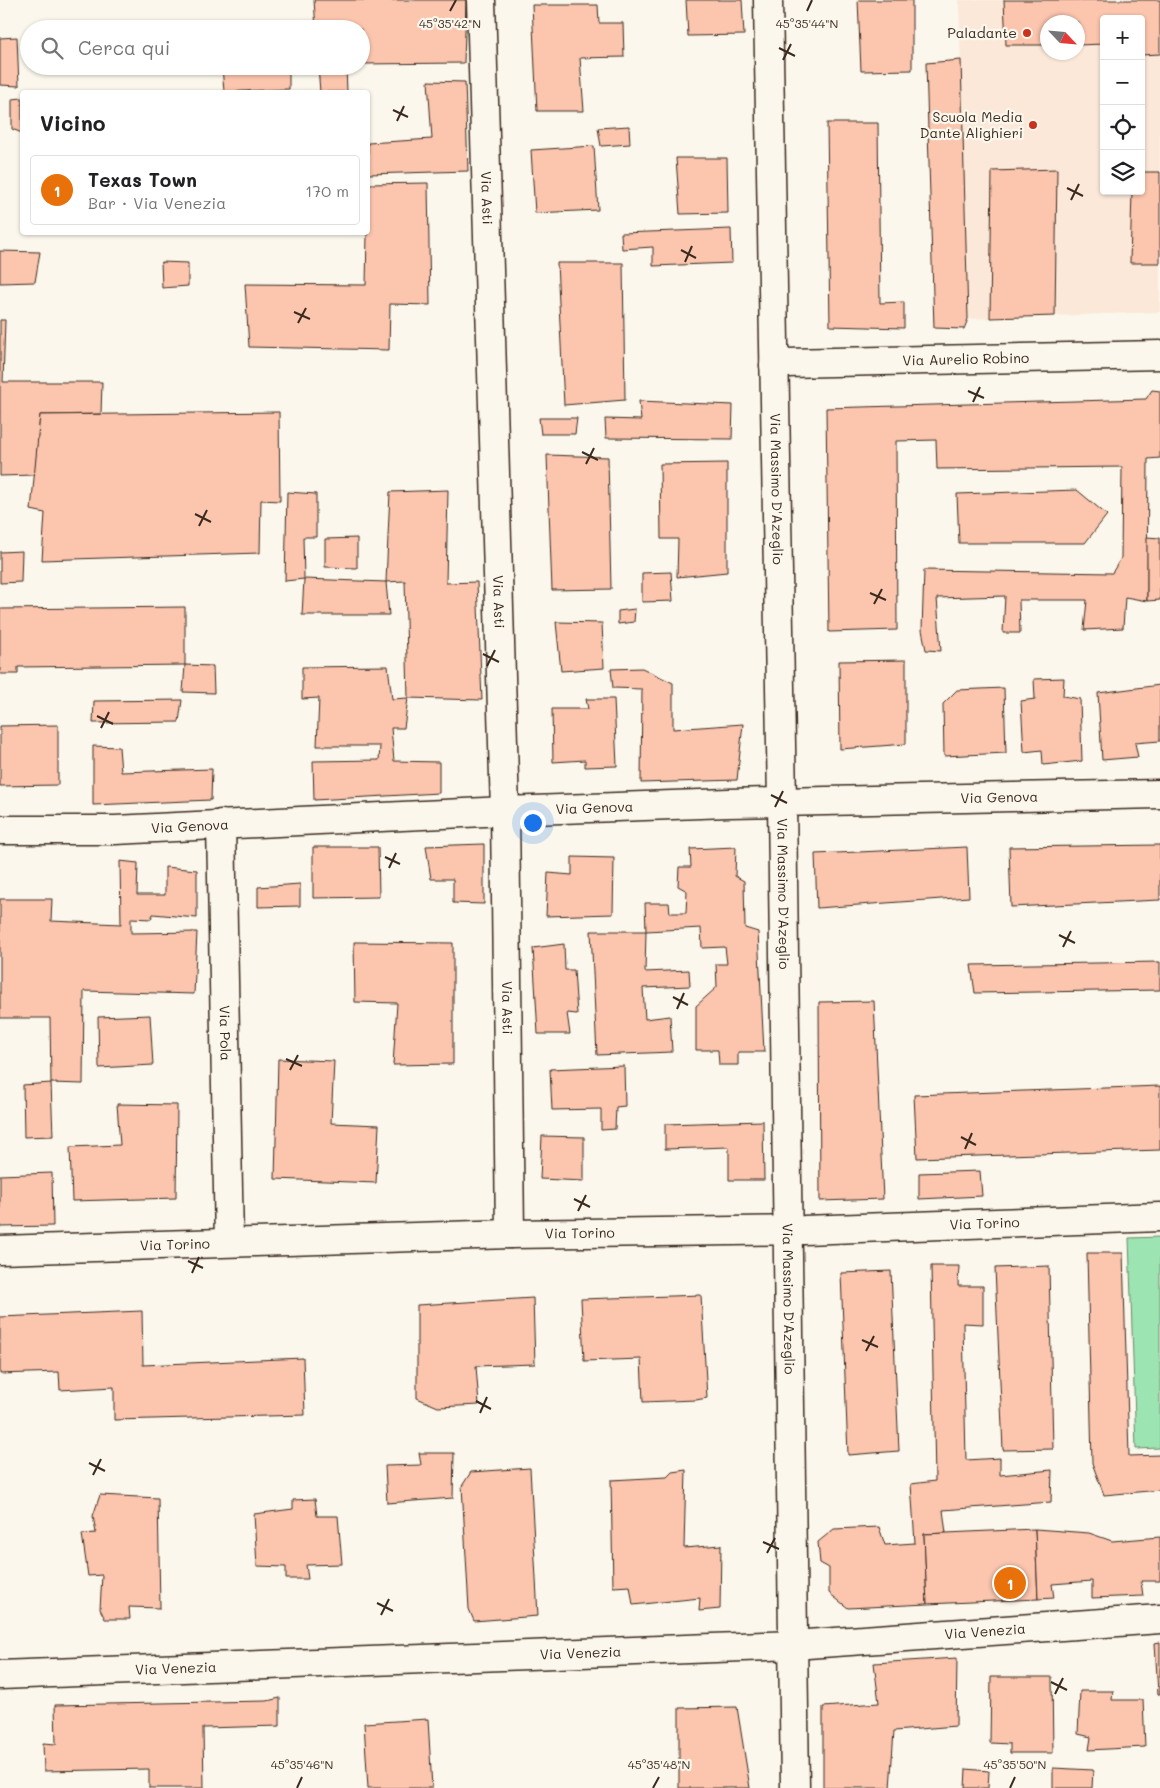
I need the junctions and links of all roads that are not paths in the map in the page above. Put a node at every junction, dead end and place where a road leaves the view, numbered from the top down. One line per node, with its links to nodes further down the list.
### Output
1 (481, 0): 7 (street, Via Asti)
2 (768, 0): 4 (street, Via Massimo D'Azeglio)
3 (1160, 355): 4 (street, Via Aurelio Robino)
4 (774, 365): 6 (street, Via Massimo D'Azeglio)
5 (1160, 794): 6 (street, Via Genova)
6 (782, 802): 7 (street, Via Genova); 11 (street, Via Massimo D'Azeglio)
7 (505, 811): 8 (street, Via Genova); 12 (street, Via Asti)
8 (221, 824): 9 (street, Via Genova); 13 (street, Via Pola)
9 (0, 830)
10 (1160, 1216): 11 (street, Via Torino)
11 (787, 1230): 12 (street, Via Torino); 16 (street, Via Massimo D'Azeglio)
12 (510, 1234): 13 (street, Via Torino)
13 (228, 1242): 14 (street, Via Torino)
14 (0, 1250)
15 (1160, 1619): 16 (street, Via Venezia)
16 (793, 1645): 17 (street, Via Venezia); 18 (street, Via Massimo D'Azeglio)
17 (0, 1675)
18 (795, 1788)

